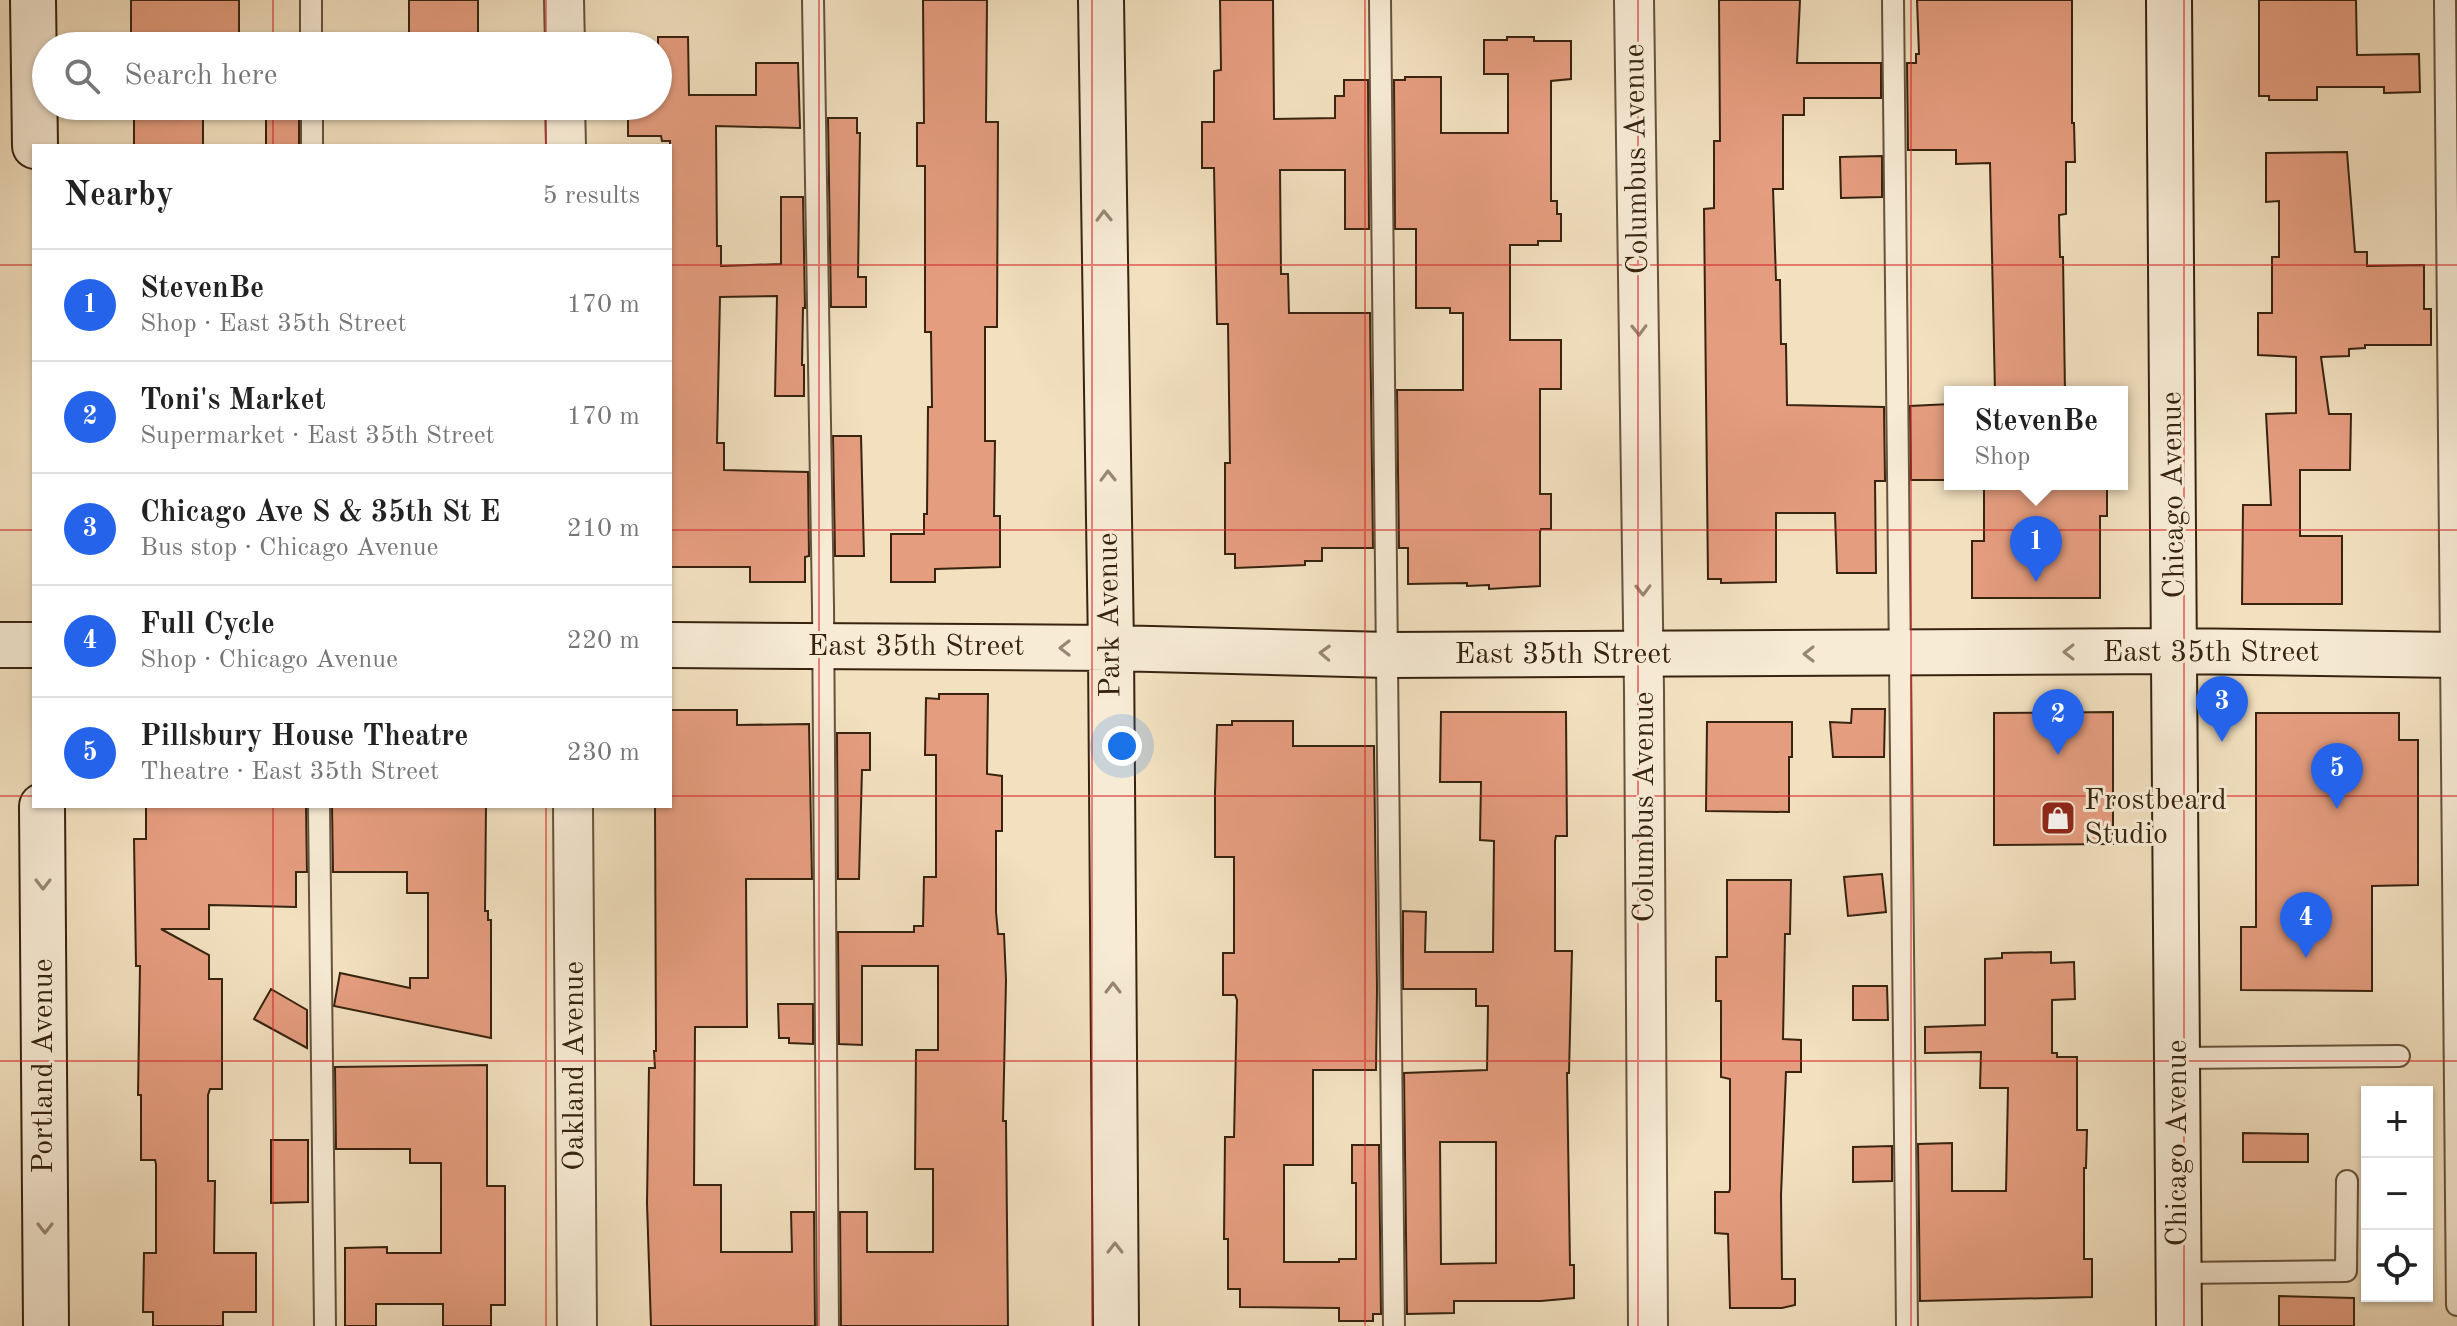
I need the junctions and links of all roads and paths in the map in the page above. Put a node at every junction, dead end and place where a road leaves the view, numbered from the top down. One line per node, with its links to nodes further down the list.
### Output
1 (33, 0): 11 (street)
2 (311, 0): 12 (lane)
3 (564, 0): 13 (street)
4 (813, 0): 23 (lane)
5 (1101, 0): 24 (street, Park Avenue, one-way to 5)
6 (1380, 0): 28 (lane)
7 (1634, 0): 27 (street, Columbus Avenue, one-way to 27)
8 (1893, 0): 26 (lane)
9 (2169, 0): 25 (street, Chicago Avenue)
10 (2445, 0): 29 (lane)
11 (33, 32)
12 (311, 32)
13 (565, 32)
14 (35, 120): 17 (street)
15 (312, 120): 18 (lane)
16 (565, 120): 19 (street)
17 (35, 144)
18 (312, 144)
19 (566, 144)
20 (0, 645): 21 (street)
21 (32, 645)
22 (672, 645): 23 (street, East 35th Street)
23 (823, 647): 24 (street, East 35th Street, one-way to 23); 41 (lane)
24 (1111, 648): 28 (street, East 35th Street, one-way to 24); 42 (street, Park Avenue, one-way to 24)
25 (2175, 651): 26 (street, East 35th Street, one-way to 26); 29 (street, East 35th Street); 34 (street, Chicago Avenue)
26 (1901, 653): 27 (street, East 35th Street, one-way to 27); 45 (lane)
27 (1644, 654): 28 (street, East 35th Street); 44 (street, Columbus Avenue)
28 (1388, 655): 43 (lane)
29 (2455, 655): 37 (lane)
30 (42, 808): 38 (street, Portland Avenue, one-way to 38)
31 (319, 808): 39 (lane)
32 (573, 808): 40 (street, Oakland Avenue)
33 (2399, 1056): 34 (lane)
34 (2178, 1058): 36 (street, Chicago Avenue)
35 (2347, 1181): 36 (lane)
36 (2179, 1273): 46 (street, Chicago Avenue)
37 (2457, 1305)
38 (46, 1326)
39 (325, 1326)
40 (577, 1326)
41 (828, 1326)
42 (1116, 1326)
43 (1394, 1326)
44 (1648, 1326)
45 (1907, 1326)
46 (2179, 1326)

